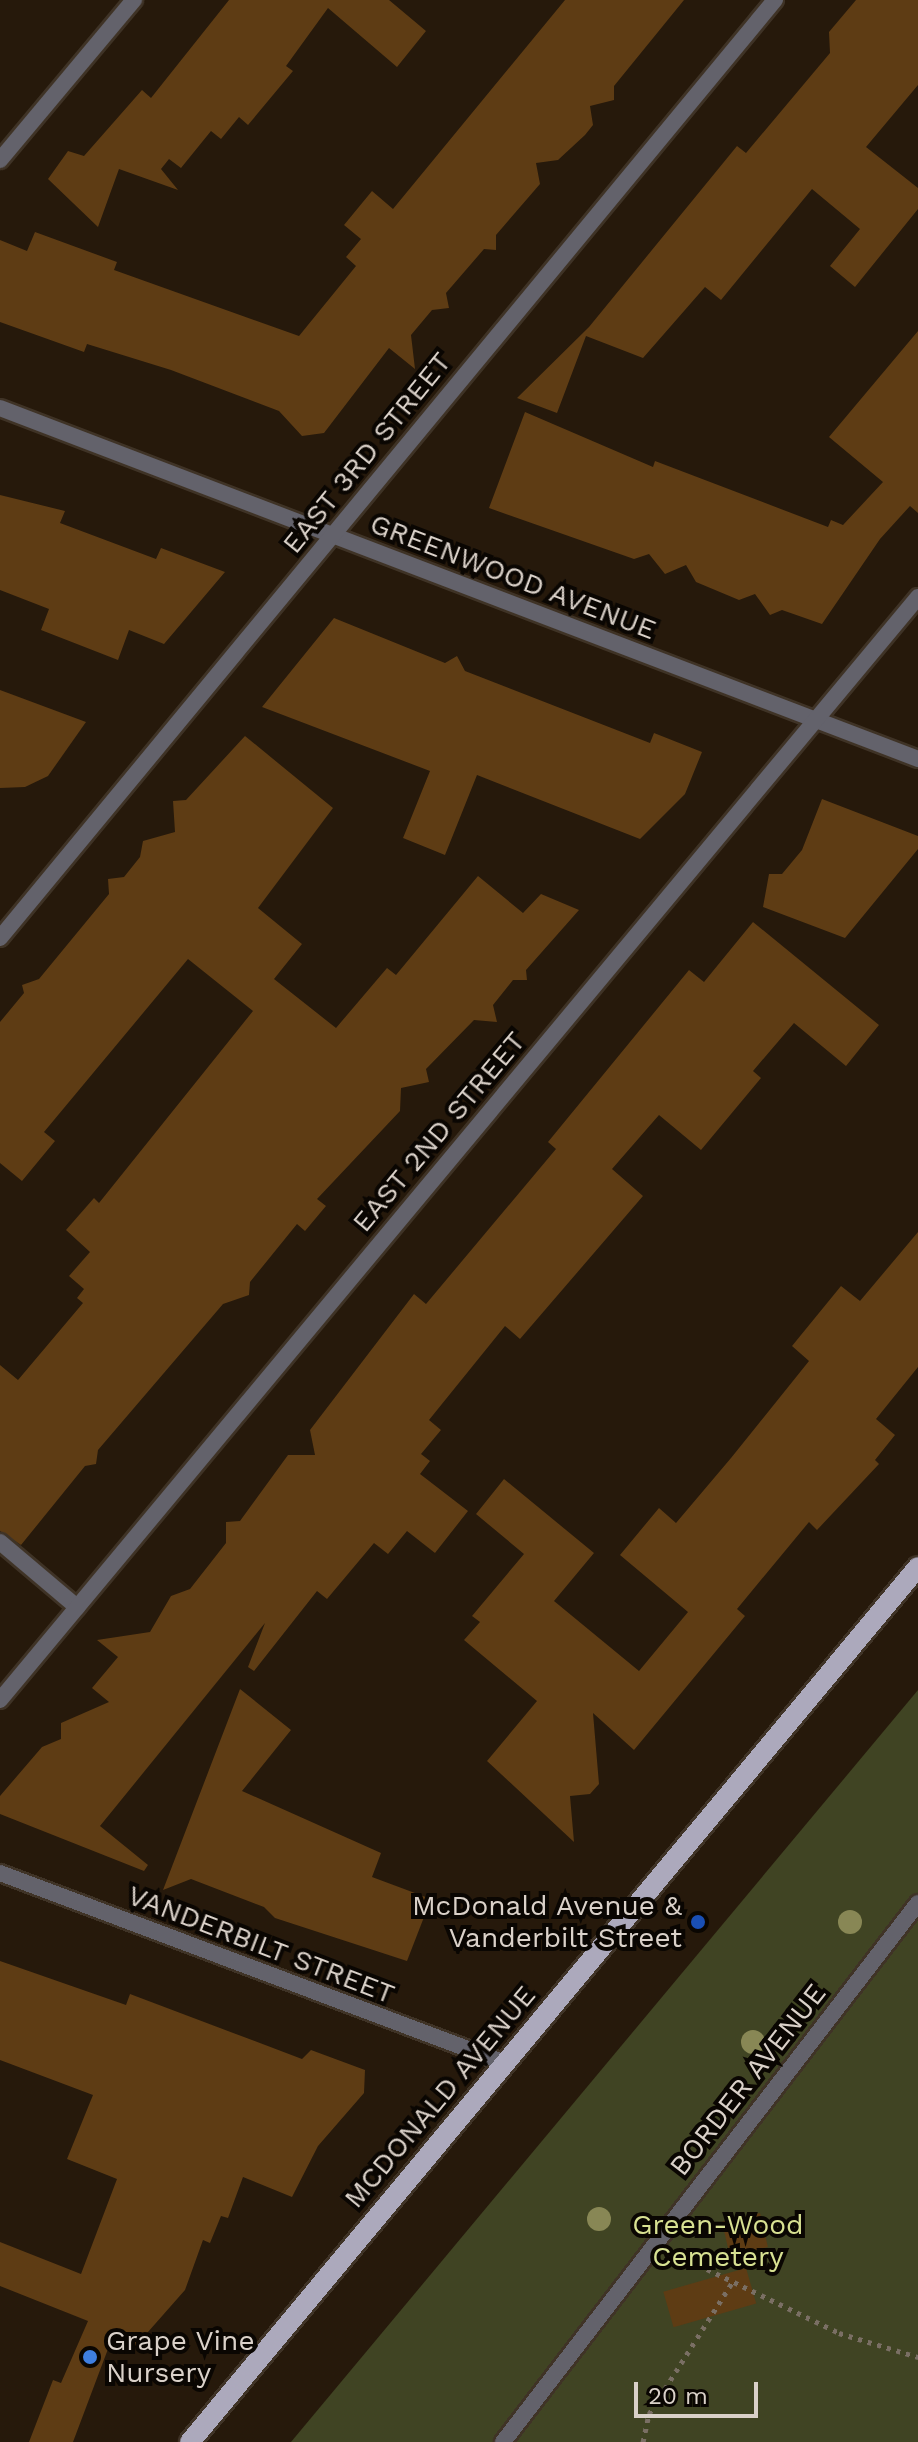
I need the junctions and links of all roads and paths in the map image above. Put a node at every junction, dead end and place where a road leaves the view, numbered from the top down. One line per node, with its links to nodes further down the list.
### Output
1 (134, 0): 3 (street)
2 (775, 0): 5 (street, EAST 3RD STREET)
3 (0, 160)
4 (0, 408): 5 (street, GREENWOOD AVENUE)
5 (333, 536): 7 (street, GREENWOOD AVENUE); 9 (street, EAST 3RD STREET)
6 (918, 597): 7 (street, EAST 2ND STREET)
7 (815, 720): 8 (street, GREENWOOD AVENUE); 12 (street, EAST 2ND STREET)
8 (918, 759)
9 (0, 938)
10 (0, 1542): 12 (street)
11 (918, 1567): 16 (main road, MCDONALD AVENUE)
12 (77, 1607): 13 (street, EAST 2ND STREET)
13 (0, 1700)
14 (0, 1873): 16 (street, VANDERBILT STREET)
15 (918, 1903): 17 (street, BORDER AVENUE)
16 (505, 2063): 20 (main road, MCDONALD AVENUE)
17 (654, 2243): 18 (path); 21 (street, BORDER AVENUE)
18 (733, 2281): 19 (path); 22 (path)
19 (918, 2357)
20 (190, 2442)
21 (503, 2442)
22 (643, 2442)

